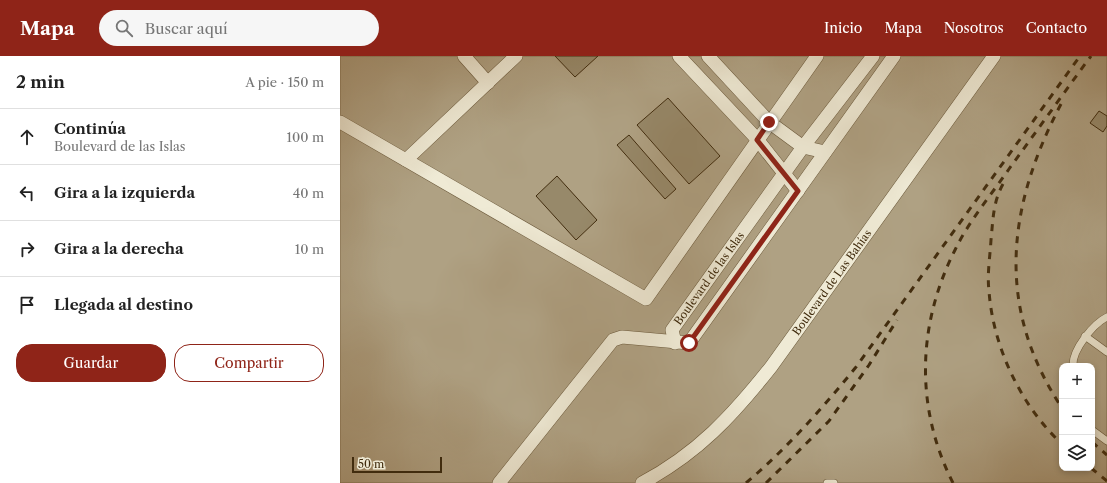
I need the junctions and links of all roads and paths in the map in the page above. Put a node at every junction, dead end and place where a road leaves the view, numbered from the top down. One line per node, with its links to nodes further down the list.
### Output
1 (464, 56): 9 (street)
2 (516, 56): 9 (street)
3 (679, 56): 12 (street)
4 (708, 56): 11 (street)
5 (817, 56): 11 (street)
6 (873, 56): 13 (street, Boulevard de las Islas)
7 (894, 56): 14 (street, Boulevard de las Islas)
8 (994, 56): 26 (street, Boulevard de Las Bahías)
9 (488, 83): 15 (street)
10 (340, 122): 15 (street)
11 (769, 122): 12 (street); 13 (street)
12 (757, 140): 15 (street); 16 (street)
13 (803, 147): 14 (street); 16 (street, Boulevard de las Islas)
14 (825, 152): 17 (street, Boulevard de las Islas)
15 (406, 160)
16 (785, 173): 17 (street); 20 (street, Boulevard de las Islas)
17 (798, 191): 20 (street, Boulevard de las Islas)
18 (1107, 317): 19 (lane)
19 (1085, 336): 21 (lane); 22 (lane)
20 (675, 343): 25 (street)
21 (1107, 352)
22 (1073, 363)
23 (1095, 432): 24 (lane)
24 (1107, 441)
25 (499, 483)
26 (642, 483)
27 (827, 483): 28 (lane)
28 (834, 483)

